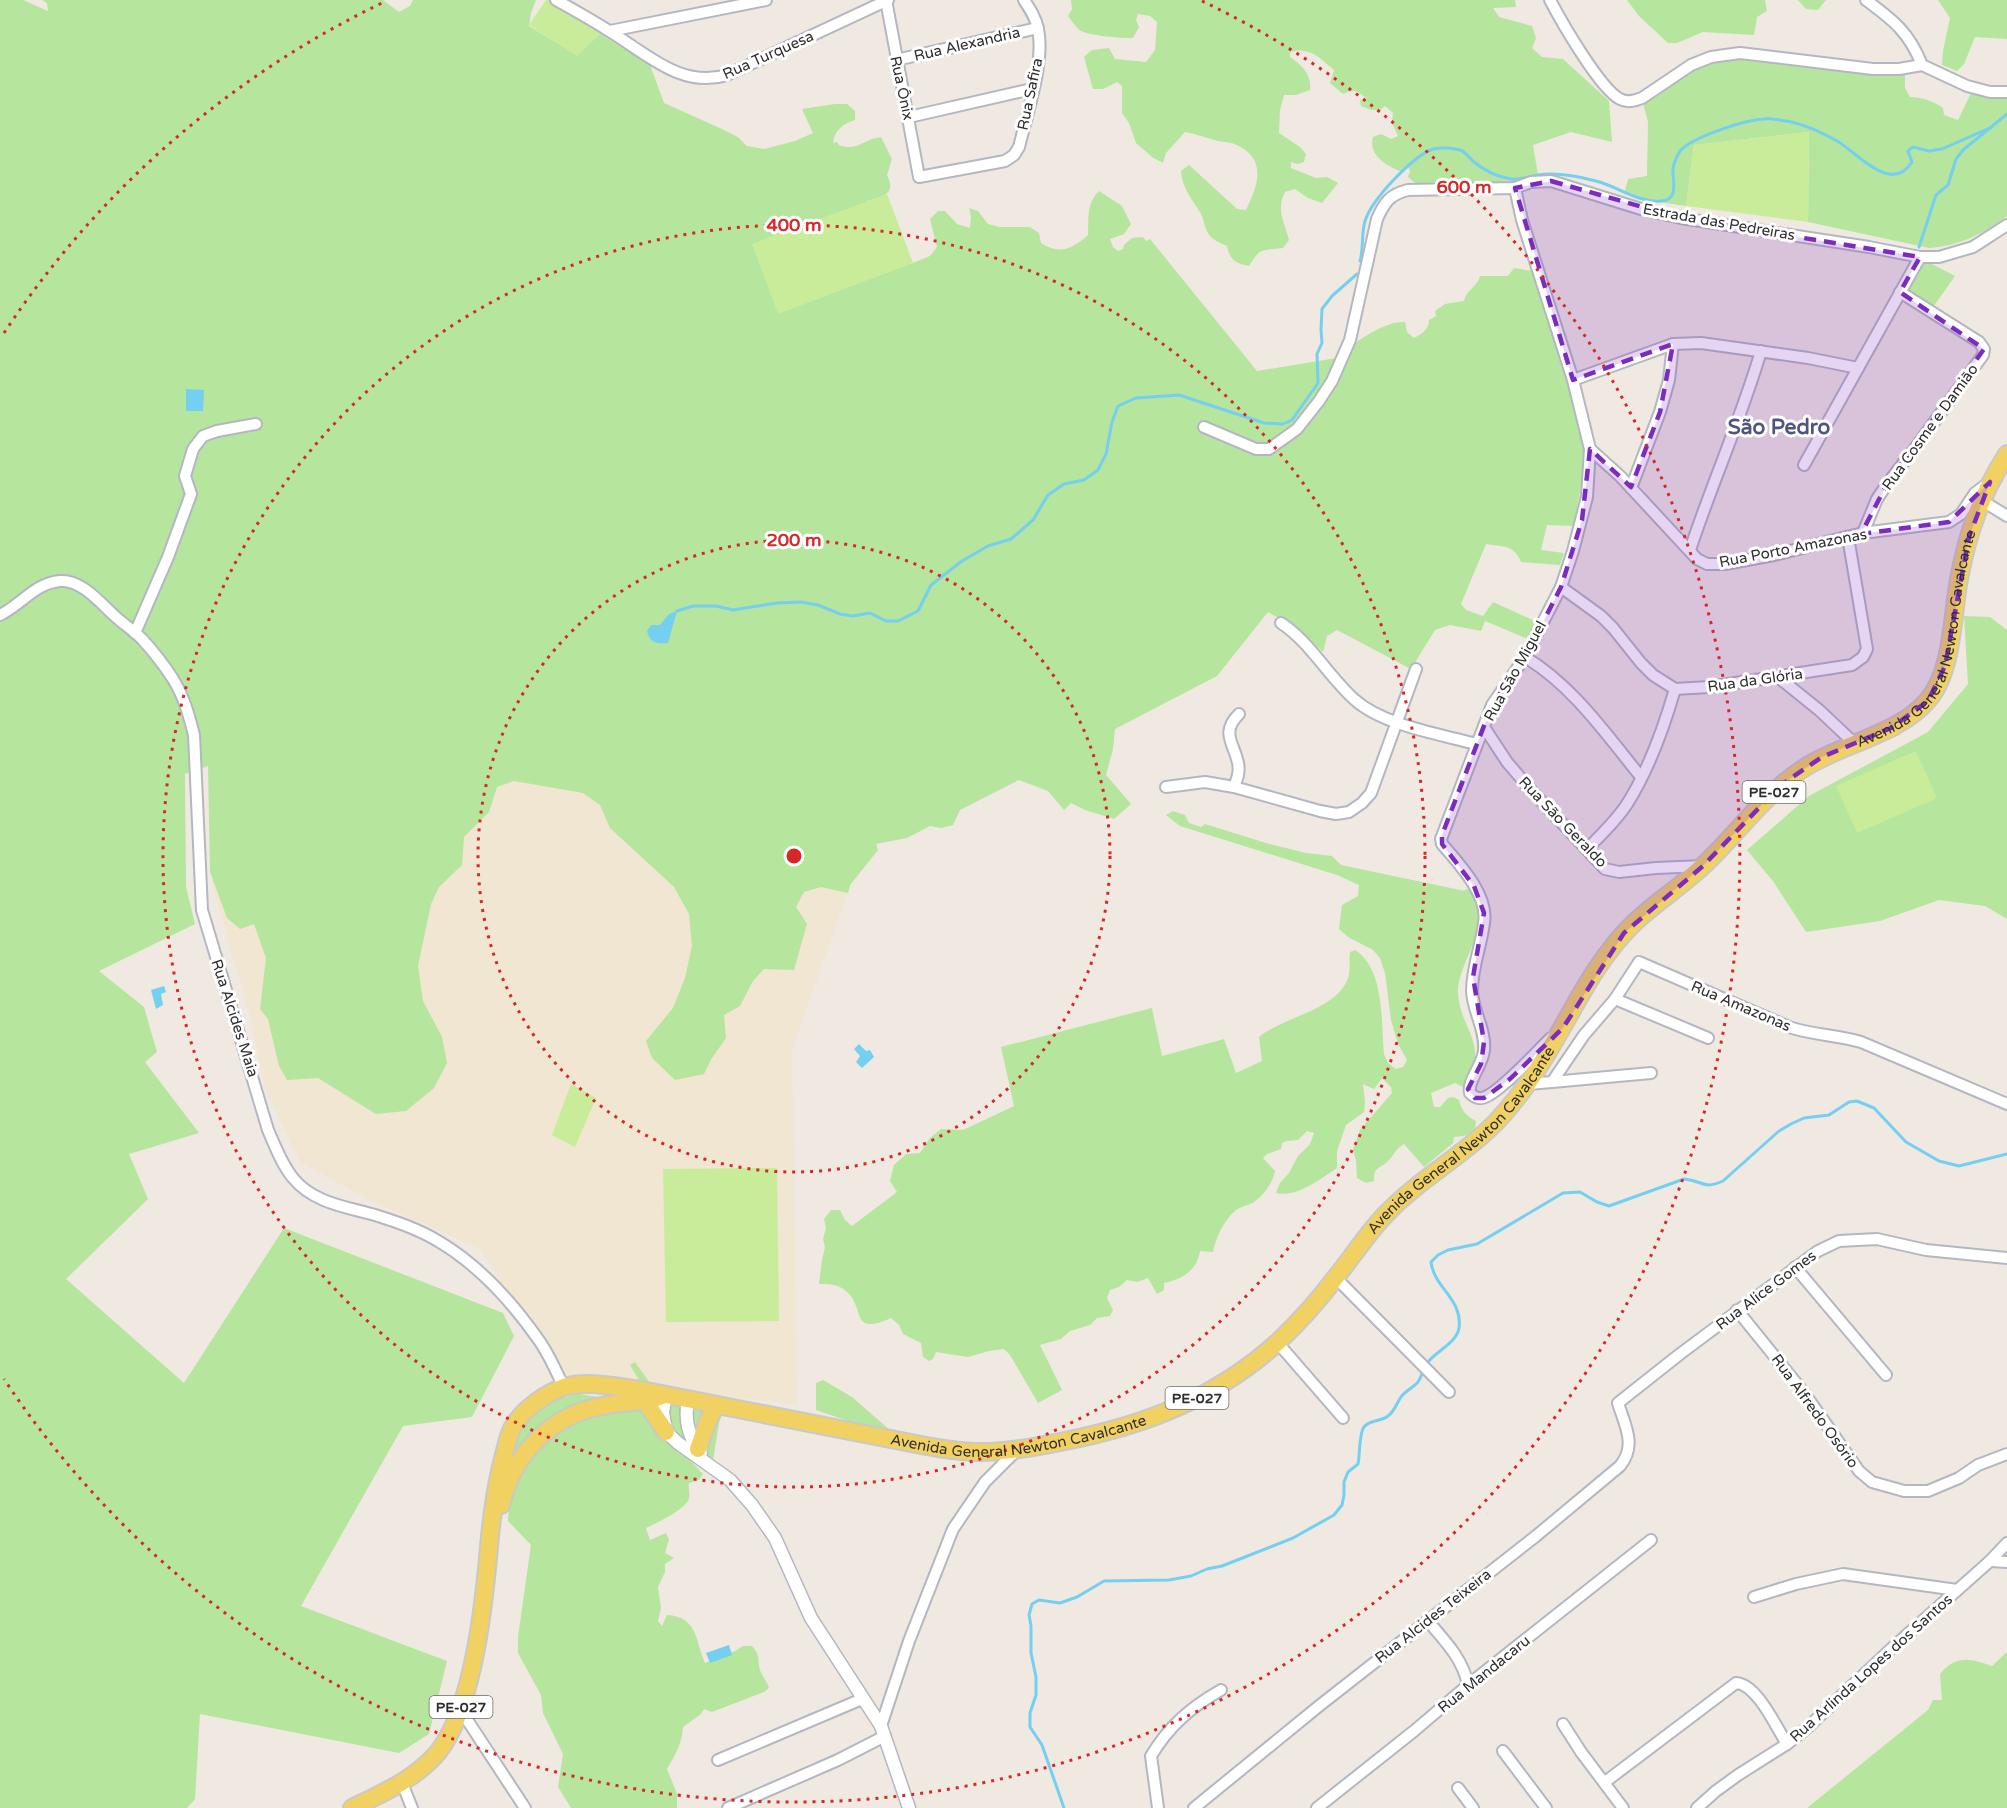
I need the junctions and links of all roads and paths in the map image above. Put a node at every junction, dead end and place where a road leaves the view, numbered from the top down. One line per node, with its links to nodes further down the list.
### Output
1 (556, 0): 8 (street, Rua Turquesa)
2 (766, 0): 8 (street)
3 (886, 0): 8 (street, Rua Turquesa); 9 (street, Rua Ônix)
4 (1024, 0): 7 (street, Rua Safira)
5 (1550, 0): 10 (street)
6 (1866, 0): 10 (street)
7 (1038, 27): 9 (street, Rua Alexandria); 11 (street, Rua Safira)
8 (610, 31)
9 (897, 60): 13 (street, Rua Ônix)
10 (1922, 65): 12 (street)
11 (1032, 89): 13 (street); 14 (street, Rua Safira)
12 (2007, 92)
13 (909, 117): 14 (street, Rua Ônix)
14 (919, 177)
15 (1515, 189): 17 (street, Estrada das Pedreiras); 22 (street, Rua São Miguel); 24 (street, Estrada das Pedreiras)
16 (2007, 225): 17 (street, Estrada das Pedreiras)
17 (1920, 257): 18 (street)
18 (1900, 292): 21 (street); 32 (street, Rua Cosme e Damião)
19 (1673, 344): 20 (street); 22 (street); 29 (street)
20 (1761, 351): 21 (street); 34 (street)
21 (1858, 368): 27 (street)
22 (1573, 380): 25 (street, Rua São Miguel)
23 (256, 424): 38 (street)
24 (1204, 427)
25 (1590, 449): 29 (street, Rua Porto Amazonas); 35 (street, Rua São Miguel)
26 (2007, 454): 28 (main road, Avenida General Newton Cavalcante / PE-027)
27 (1804, 465)
28 (1990, 482): 30 (main road, Avenida General Newton Cavalcante / PE-027); 32 (street, Rua Porto Amazonas)
29 (1630, 488): 34 (street, Rua Porto Amazonas)
30 (1981, 500): 31 (street); 46 (main road, Avenida General Newton Cavalcante / PE-027)
31 (2007, 516)
32 (1863, 533): 33 (street, Rua Porto Amazonas)
33 (1848, 537): 34 (street, Rua Porto Amazonas); 41 (street, Rua da Glória)
34 (1690, 550)
35 (1561, 586): 39 (street, Rua São Miguel); 42 (street)
36 (1, 616): 38 (street, Rua Alcides Maia)
37 (1281, 623): 44 (street)
38 (135, 633): 66 (street, Rua Alcides Maia)
39 (1525, 657): 45 (street, Rua São Miguel); 48 (street)
40 (1416, 669): 44 (street)
41 (1778, 677): 42 (street, Rua da Glória); 46 (street)
42 (1674, 689): 48 (street)
43 (1239, 714): 50 (street)
44 (1398, 722): 47 (street); 50 (street)
45 (1484, 727): 47 (street, Rua São Miguel); 51 (street, Rua São Geraldo)
46 (1854, 743): 52 (main road, Avenida General Newton Cavalcante / PE-027)
47 (1476, 744): 54 (street, Rua São Miguel)
48 (1641, 777): 51 (street)
49 (1166, 787): 50 (street)
50 (1234, 787)
51 (1587, 849): 52 (street, Rua São Geraldo)
52 (1703, 866): 54 (main road, Avenida General Newton Cavalcante / PE-027)
53 (1615, 999): 55 (street); 57 (street, Rua Amazonas); 59 (street, Rua Amazonas)
54 (1563, 1028): 58 (main road, Avenida General Newton Cavalcante / PE-027)
55 (1708, 1038)
56 (1651, 1073): 57 (street)
57 (1552, 1082): 58 (street)
58 (1528, 1084): 62 (main road, Avenida General Newton Cavalcante / PE-027)
59 (2007, 1104)
60 (2007, 1258): 61 (street, Rua Alice Gomes)
61 (1795, 1267): 63 (street, Rua Alice Gomes); 65 (street)
62 (1336, 1278): 64 (main road, Avenida General Newton Cavalcante / PE-027); 67 (street)
63 (1737, 1311): 71 (street, Rua Alice Gomes); 77 (street, Rua Alfredo Osório)
64 (1277, 1342): 73 (street); 76 (main road, Avenida General Newton Cavalcante / PE-027)
65 (1886, 1375)
66 (564, 1388): 68 (main road, Avenida General Newton Cavalcante / PE-027); 81 (main road, Avenida General Newton Cavalcante / PE-027)
67 (1449, 1392)
68 (666, 1395): 69 (main road, Avenida General Newton Cavalcante / PE-027); 70 (main road, Avenida General Newton Cavalcante / PE-027); 74 (street)
69 (688, 1399): 72 (main road, Avenida General Newton Cavalcante / PE-027); 75 (street)
70 (645, 1401): 74 (main road); 81 (main road, Avenida General Newton Cavalcante / PE-027)
71 (1618, 1403): 86 (street, Rua Alcides Teixeira)
72 (716, 1405): 75 (main road); 76 (main road, Avenida General Newton Cavalcante / PE-027)
73 (1343, 1418)
74 (666, 1432): 78 (street)
75 (698, 1449): 78 (street)
76 (1017, 1449): 92 (street)
77 (2007, 1454)
78 (712, 1466): 89 (street)
79 (1651, 1540): 87 (street, Rua Mandacaru)
80 (2007, 1543): 82 (street, Rua Arlinda Lopes dos Santos)
81 (489, 1555): 90 (main road, Avenida General Newton Cavalcante / PE-027)
82 (1990, 1561): 83 (street); 84 (street, Rua Arlinda Lopes dos Santos)
83 (2007, 1562)
84 (1957, 1590): 85 (street); 93 (street, Rua Arlinda Lopes dos Santos)
85 (1754, 1597)
86 (1428, 1621): 87 (street); 105 (street, Rua Alcides Teixeira)
87 (1468, 1685): 106 (street, Rua Mandacaru)
88 (1221, 1689): 104 (street)
89 (862, 1699): 92 (street); 95 (street)
90 (460, 1709): 97 (main road, Avenida General Newton Cavalcante / PE-027); 101 (street)
91 (1563, 1724): 96 (street)
92 (883, 1731): 102 (street); 103 (street)
93 (1787, 1744): 96 (street); 110 (street, Rua Arlinda Lopes dos Santos)
94 (1503, 1751): 108 (street)
95 (718, 1760)
96 (1605, 1782): 109 (street)
97 (402, 1783): 99 (main road, Avenida General Newton Cavalcante / PE-027); 100 (street)
98 (1458, 1788): 107 (street)
99 (352, 1808)
100 (412, 1808)
101 (525, 1808)
102 (728, 1808)
103 (909, 1808)
104 (1158, 1808)
105 (1194, 1808)
106 (1317, 1808)
107 (1473, 1808)
108 (1546, 1808)
109 (1623, 1808)
110 (1697, 1808)

